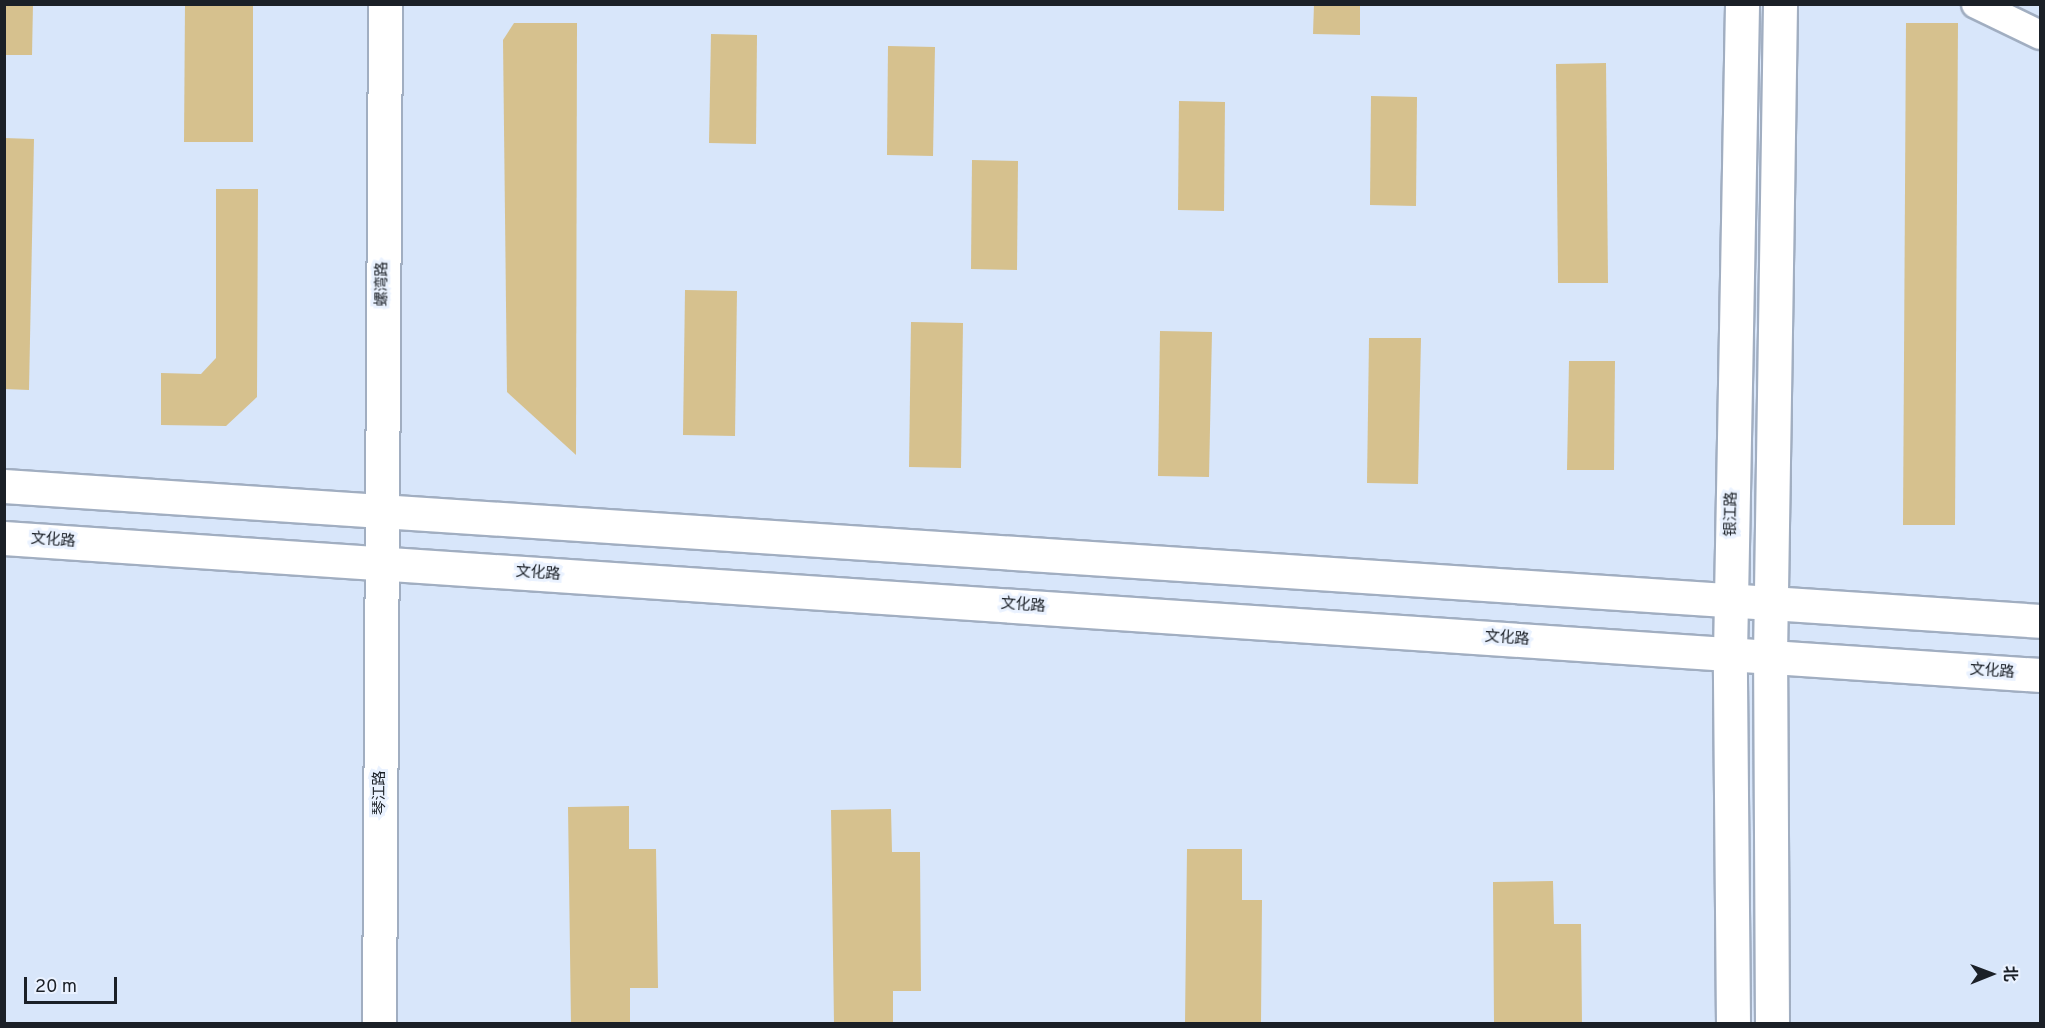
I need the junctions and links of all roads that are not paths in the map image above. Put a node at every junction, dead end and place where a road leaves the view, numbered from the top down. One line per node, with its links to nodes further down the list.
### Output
1 (385, 4): 7 (street, 螺湾路)
2 (1742, 4): 10 (street, 银江路)
3 (1780, 4): 11 (street)
4 (1976, 4): 5 (street)
5 (2040, 35)
6 (4, 486): 7 (street)
7 (381, 513): 9 (street, 螺湾路); 10 (street)
8 (4, 537): 9 (street, 文化路)
9 (382, 563): 13 (street, 文化路); 16 (street, 琴江路)
10 (1731, 600): 11 (street); 13 (street, 银江路)
11 (1770, 603): 12 (street); 14 (street)
12 (2040, 621)
13 (1730, 654): 14 (street, 文化路); 17 (street, 银江路)
14 (1770, 656): 15 (street, 文化路); 18 (street)
15 (2040, 675)
16 (379, 1023)
17 (1733, 1023)
18 (1772, 1023)

